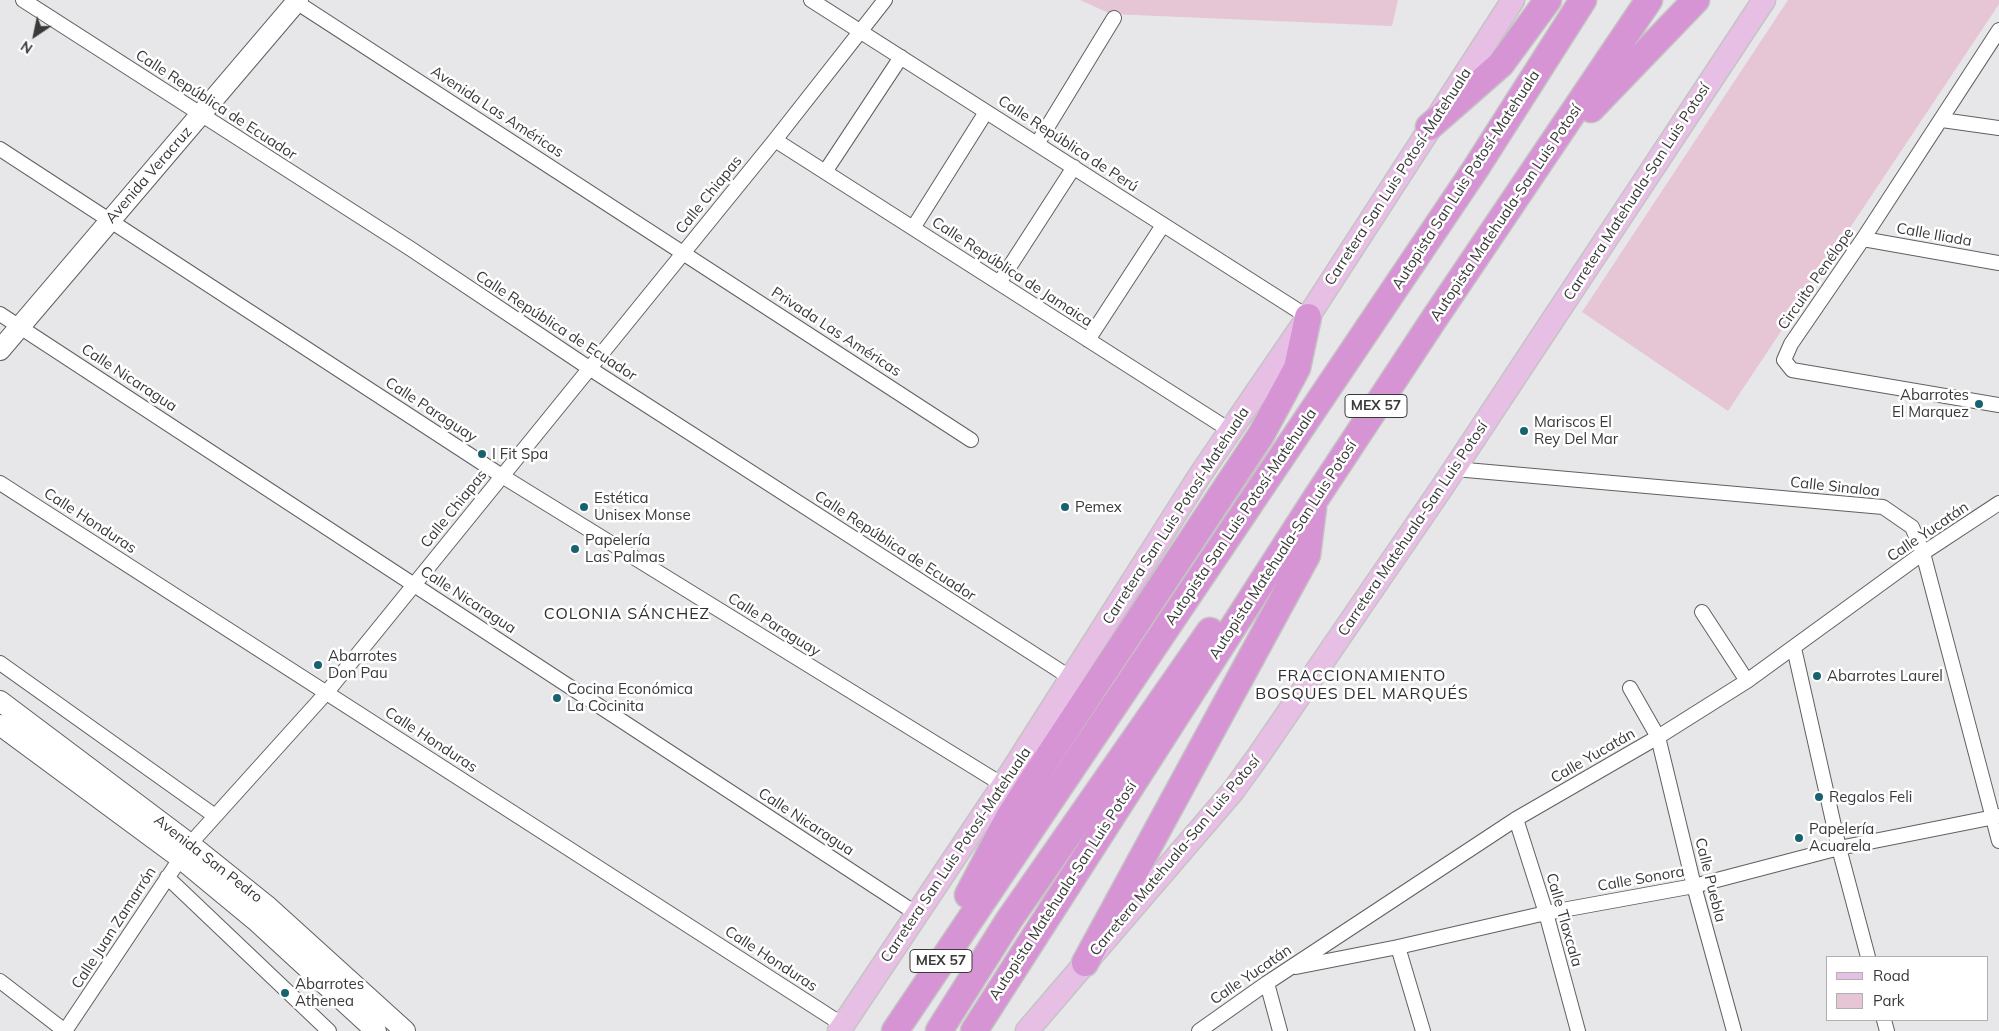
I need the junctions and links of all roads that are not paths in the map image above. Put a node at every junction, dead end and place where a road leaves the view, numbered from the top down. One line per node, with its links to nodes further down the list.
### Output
1 (23, 0): 16 (street, Calle República de Ecuador)
2 (811, 0): 13 (street, Calle República de Perú)
3 (885, 0): 13 (street, Calle Chiapas)
4 (1513, 0): 18 (main road, Carretera San Luis Potosí-Matehuala)
5 (1548, 0): 18 (highway)
6 (1583, 0): 82 (highway, Autopista San Luis Potosí-Matehuala / MEX 57)
7 (1649, 0): 23 (highway, Autopista Matehuala-San Luis Potosí / MEX 57)
8 (1696, 0): 23 (highway)
9 (1764, 0): 42 (main road, Carretera Matehuala-San Luis Potosí)
10 (296, 1): 16 (main road, Avenida Veracruz); 30 (street, Avenida Las Américas)
11 (1114, 18): 21 (street)
12 (1999, 30): 17 (street, Circuito Penélope)
13 (861, 32): 14 (street, Calle República de Perú); 20 (street, Calle Chiapas)
14 (900, 57): 15 (street, Calle República de Perú); 25 (street)
15 (986, 112): 21 (street, Calle República de Perú); 28 (street)
16 (202, 114): 26 (main road, Avenida Veracruz); 38 (street, Calle República de Ecuador)
17 (1942, 120): 19 (street); 29 (street, Circuito Penélope)
18 (1429, 127): 34 (main road, Carretera San Luis Potosí-Matehuala)
19 (1999, 128)
20 (775, 140): 25 (street, Calle República de Jamaica); 30 (street, Calle Chiapas)
21 (1037, 144): 24 (street, Calle República de Perú)
22 (0, 148): 26 (street, Calle Paraguay)
23 (1542, 160): 45 (highway, Autopista Matehuala-San Luis Potosí / MEX 57)
24 (1074, 167): 27 (street, Calle República de Perú); 32 (street)
25 (825, 172): 28 (street, Calle República de Jamaica)
26 (111, 220): 35 (main road, Avenida Veracruz); 43 (street, Calle Paraguay)
27 (1163, 225): 34 (street, Calle República de Perú); 36 (street)
28 (913, 228): 32 (street, Calle República de Jamaica)
29 (1863, 239): 31 (street, Calle Iliada); 39 (street, Circuito Penélope)
30 (683, 252): 38 (street, Calle Chiapas); 41 (street, Privada Las Américas)
31 (1999, 263)
32 (1000, 283): 36 (street, Calle República de Jamaica)
33 (0, 314): 35 (street, Calle Nicaragua)
34 (1308, 317): 40 (main road, Carretera San Luis Potosí-Matehuala); 82 (highway)
35 (20, 327): 37 (main road, Avenida Veracruz); 49 (street, Calle Nicaragua)
36 (1088, 340): 40 (street, Calle República de Jamaica)
37 (0, 350)
38 (589, 368): 43 (street, Calle Chiapas); 53 (street, Calle República de Ecuador)
39 (1999, 405)
40 (1231, 431): 53 (main road, Carretera San Luis Potosí-Matehuala)
41 (971, 440)
42 (1455, 468): 48 (street, Calle Sinaloa); 73 (main road, Carretera Matehuala-San Luis Potosí)
43 (502, 476): 49 (street, Calle Chiapas); 60 (street, Calle Paraguay)
44 (0, 483): 56 (street, Calle Honduras)
45 (1314, 501): 47 (highway, Autopista Matehuala-San Luis Potosí / MEX 57); 73 (highway)
46 (1999, 503): 48 (street, Calle Yucatán)
47 (1300, 523): 83 (highway); 84 (highway, Autopista Matehuala-San Luis Potosí / MEX 57)
48 (1923, 552): 51 (street, Calle Yucatán); 62 (street, Calle Sinaloa)
49 (414, 584): 56 (street, Calle Chiapas); 70 (street, Calle Nicaragua)
50 (1702, 612): 54 (street)
51 (1794, 648): 54 (street, Calle Yucatán); 65 (street)
52 (0, 663): 61 (street)
53 (1071, 678): 60 (main road, Carretera San Luis Potosí-Matehuala)
54 (1747, 681): 59 (street, Calle Yucatán)
55 (1630, 688): 59 (street, Calle Puebla)
56 (327, 692): 61 (street, Calle Chiapas); 77 (street, Calle Honduras)
57 (0, 701): 66 (main road, Avenida San Pedro)
58 (0, 725): 66 (main road, Avenida San Pedro)
59 (1658, 737): 63 (street, Calle Yucatán); 68 (street, Calle Puebla)
60 (1002, 785): 70 (main road, Carretera San Luis Potosí-Matehuala)
61 (214, 816): 66 (street, Calle Chiapas)
62 (1996, 817): 64 (street, Calle Sinaloa); 65 (street, Calle Sonora)
63 (1516, 819): 69 (street, Calle Tlaxcala); 74 (street, Calle Yucatán)
64 (1999, 841)
65 (1839, 848): 68 (street, Calle Sonora); 72 (street)
66 (185, 851): 67 (street, Calle Juan Zamarrón); 80 (main road, Avenida San Pedro); 81 (main road, Avenida San Pedro)
67 (167, 877): 78 (street, Calle Juan Zamarrón); 79 (street)
68 (1694, 886): 69 (street, Calle Sonora); 90 (street, Calle Puebla)
69 (1546, 913): 71 (street, Calle Sonora); 89 (street, Calle Tlaxcala)
70 (917, 914): 77 (main road, Carretera San Luis Potosí-Matehuala)
71 (1398, 947): 74 (street, Calle Sonora); 88 (street)
72 (1868, 956)
73 (1085, 963): 85 (main road, Carretera Matehuala-San Luis Potosí)
74 (1288, 969): 76 (street, Calle Yucatán)
75 (0, 981): 78 (street)
76 (1267, 983): 86 (street, Calle Yucatán); 87 (street)
77 (841, 1028)
78 (65, 1031)
79 (329, 1031)
80 (376, 1031)
81 (405, 1031)
82 (894, 1031)
83 (939, 1031)
84 (974, 1031)
85 (1027, 1031)
86 (1198, 1031)
87 (1280, 1031)
88 (1422, 1031)
89 (1578, 1031)
90 (1734, 1031)

